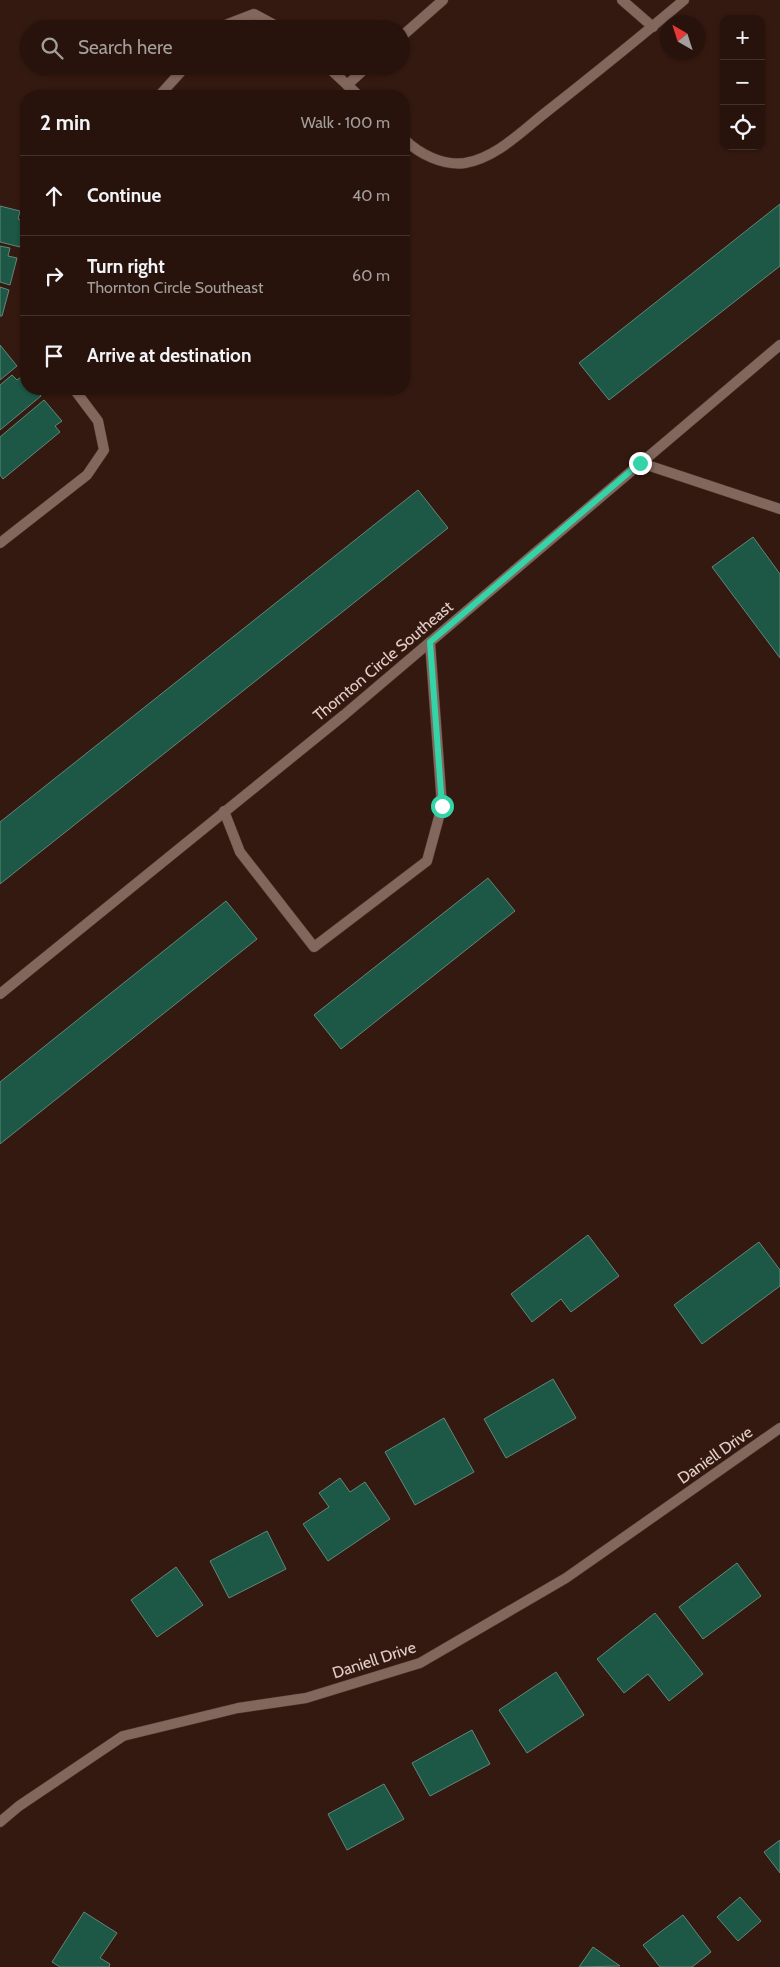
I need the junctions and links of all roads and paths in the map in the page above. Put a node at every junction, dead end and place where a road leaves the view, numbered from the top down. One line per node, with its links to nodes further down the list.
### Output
1 (443, 0): 7 (street)
2 (622, 0): 6 (street)
3 (684, 0): 6 (street)
4 (238, 20): 5 (street)
5 (265, 20)
6 (653, 27): 14 (street)
7 (410, 29)
8 (178, 75): 12 (street)
9 (336, 75): 11 (street)
10 (358, 75): 11 (street)
11 (347, 85): 13 (street)
12 (164, 90)
13 (352, 90)
14 (410, 145)
15 (780, 345): 17 (street, Thornton Circle Southeast)
16 (78, 395): 19 (street)
17 (640, 463): 18 (street); 20 (street, Thornton Circle Southeast)
18 (780, 509)
19 (0, 543)
20 (430, 642): 21 (street, Thornton Circle Southeast); 21 (street)
21 (224, 811): 22 (street, Thornton Circle Southeast)
22 (0, 994)
23 (780, 1428): 24 (street, Daniell Drive)
24 (0, 1822)

